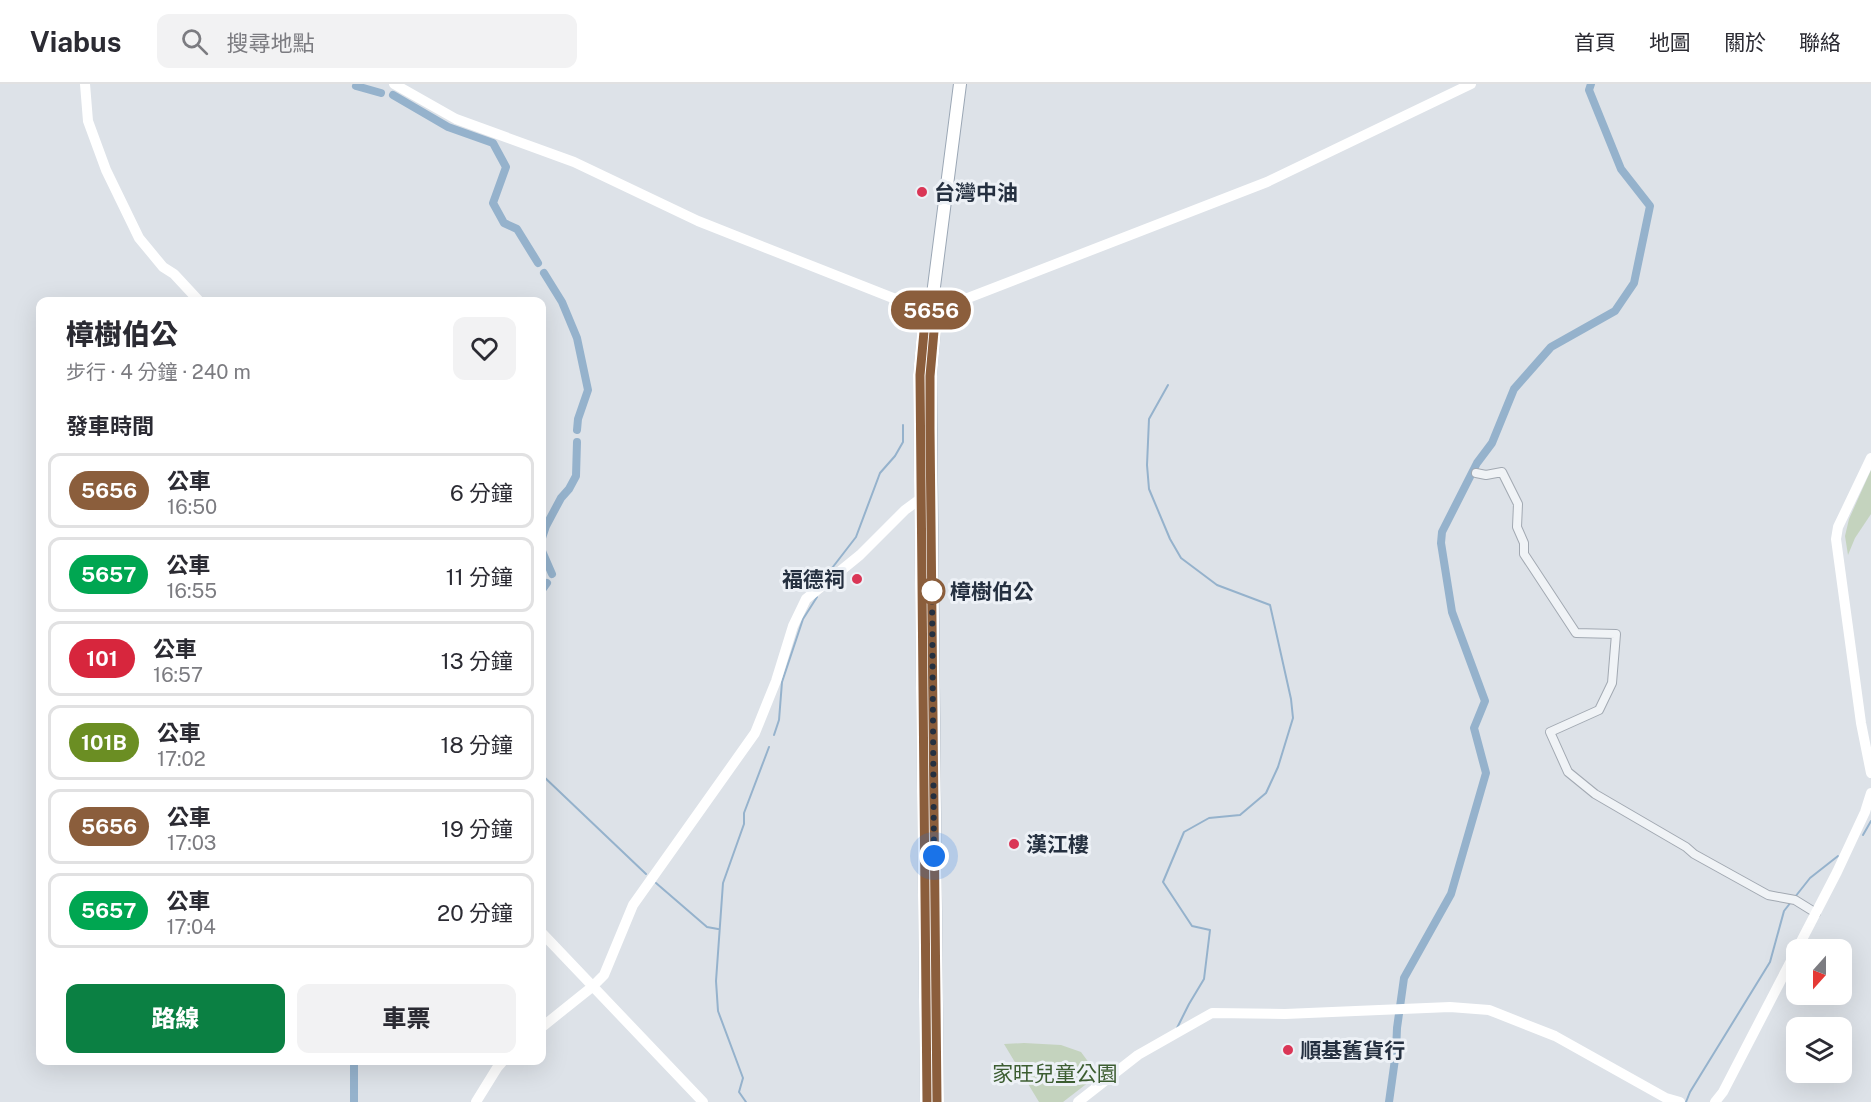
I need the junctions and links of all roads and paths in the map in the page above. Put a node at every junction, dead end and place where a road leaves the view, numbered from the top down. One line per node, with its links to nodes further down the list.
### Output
1 (85, 84): 5 (street)
2 (394, 84): 6 (street)
3 (960, 84): 6 (main road)
4 (1471, 84): 6 (street)
5 (196, 297)
6 (932, 310): 9 (main road)
7 (1871, 458): 10 (street)
8 (1476, 472): 12 (street)
9 (926, 499): 14 (street); 15 (main road)
10 (1871, 773)
11 (1871, 793): 12 (street)
12 (1816, 913): 24 (street)
13 (546, 937): 14 (street)
14 (592, 987): 16 (street); 19 (street)
15 (932, 1003): 20 (main road); 21 (main road)
16 (546, 1024)
17 (500, 1065): 18 (street)
18 (476, 1102)
19 (703, 1102)
20 (927, 1102)
21 (937, 1102)
22 (1078, 1102): 23 (street)
23 (1680, 1102)
24 (1715, 1102)

